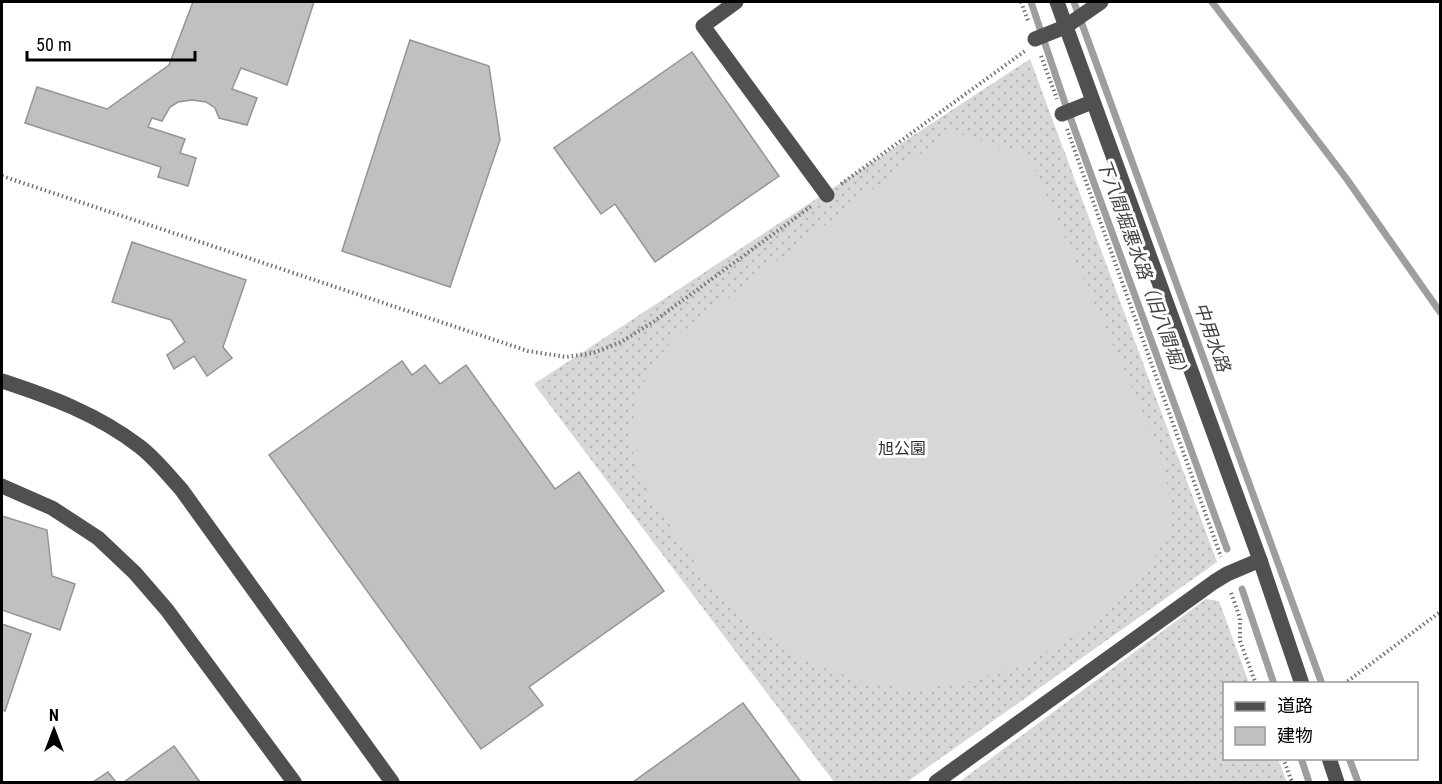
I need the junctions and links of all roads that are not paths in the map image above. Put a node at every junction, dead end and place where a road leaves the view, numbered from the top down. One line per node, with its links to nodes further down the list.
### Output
1 (736, 2): 8 (street)
2 (1057, 2): 4 (street)
3 (1101, 2): 4 (street)
4 (1065, 27): 5 (street); 6 (street)
5 (1036, 41)
6 (1092, 102): 7 (street); 11 (street)
7 (1062, 114)
8 (827, 195)
9 (2, 381): 15 (street)
10 (2, 486): 14 (street)
11 (1260, 560): 12 (street); 16 (street)
12 (1301, 682)
13 (1329, 760): 17 (street)
14 (294, 783)
15 (392, 783)
16 (936, 783)
17 (1337, 783)

